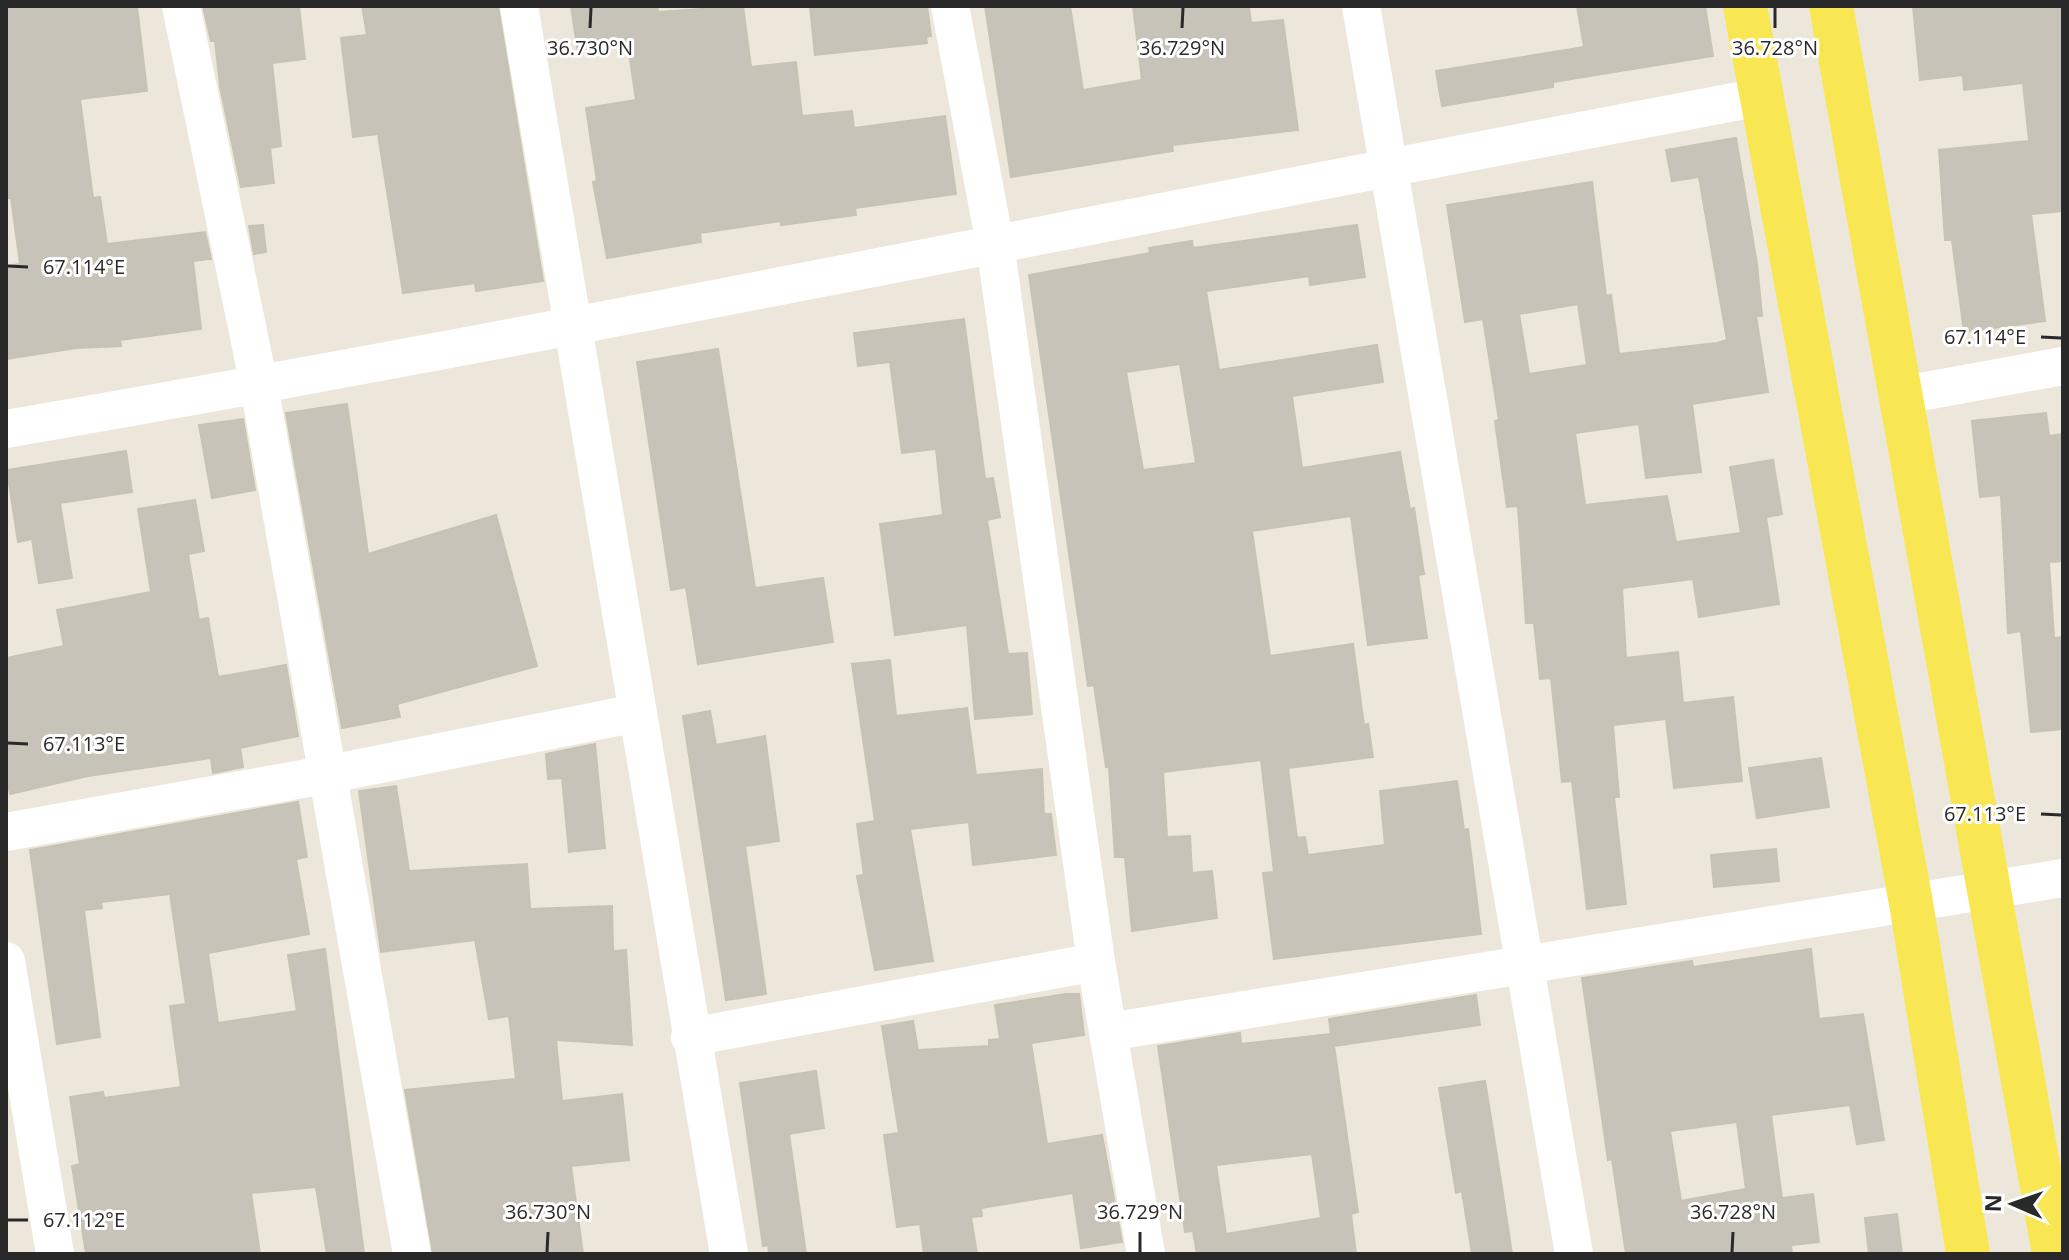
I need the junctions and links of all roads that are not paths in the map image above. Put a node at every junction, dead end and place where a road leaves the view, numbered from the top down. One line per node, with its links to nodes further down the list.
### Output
1 (181, 6): 12 (street)
2 (519, 6): 10 (street)
3 (950, 6): 9 (street)
4 (1361, 6): 8 (street)
5 (1745, 6): 7 (main road)
6 (1831, 6): 13 (main road)
7 (1761, 97): 8 (street); 20 (main road)
8 (1388, 166): 9 (street); 23 (street)
9 (995, 244): 10 (street); 22 (street)
10 (573, 327): 12 (street); 15 (street)
11 (2063, 366): 13 (street)
12 (259, 385): 14 (street); 16 (street)
13 (1904, 395): 19 (main road)
14 (6, 429)
15 (637, 713): 16 (street); 25 (street)
16 (330, 774): 17 (street); 27 (street)
17 (6, 832)
18 (2063, 878): 19 (street)
19 (1987, 891): 20 (street); 32 (main road)
20 (1911, 903): 23 (street); 31 (main road)
21 (6, 961): 26 (street)
22 (1096, 962): 24 (street); 25 (street)
23 (1525, 967): 24 (street); 30 (street)
24 (1108, 1032): 29 (street)
25 (690, 1037): 28 (street)
26 (55, 1254)
27 (412, 1254)
28 (729, 1254)
29 (1146, 1254)
30 (1574, 1254)
31 (1968, 1254)
32 (2054, 1254)

